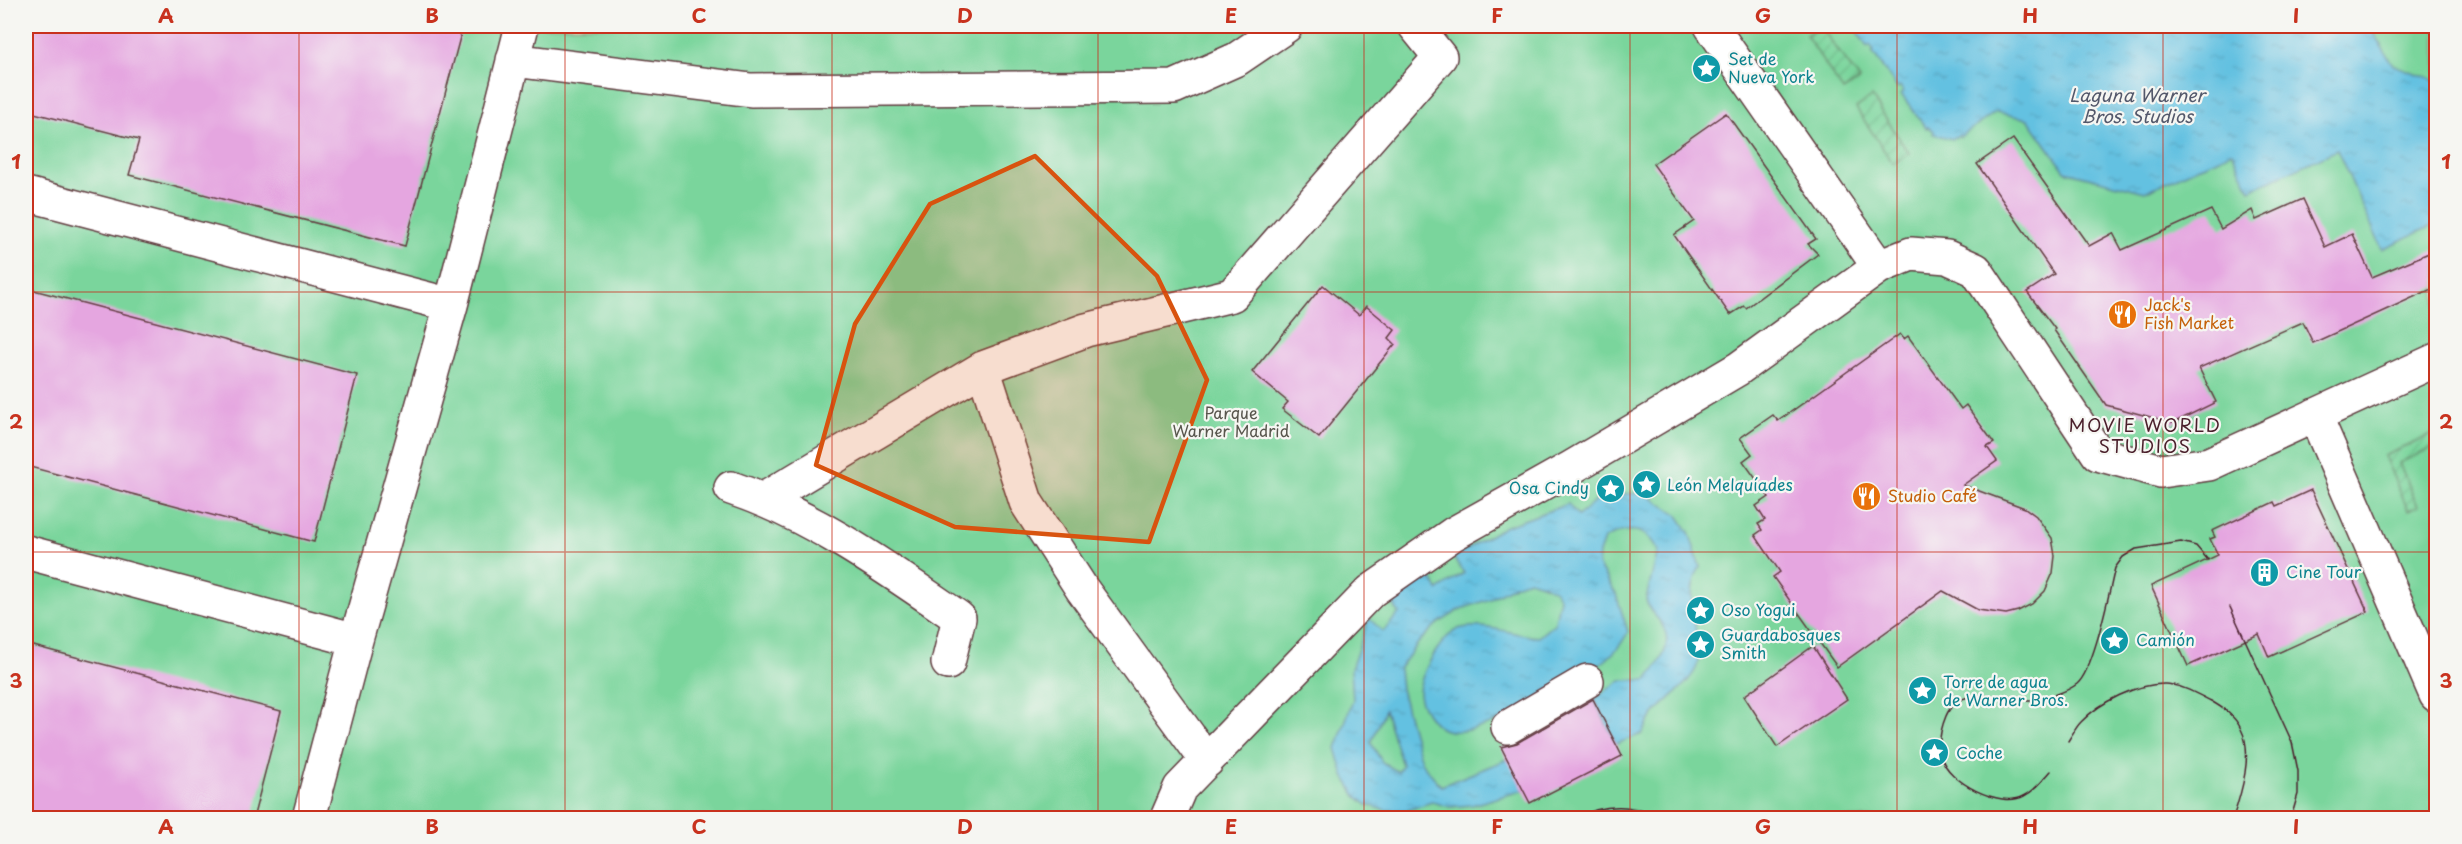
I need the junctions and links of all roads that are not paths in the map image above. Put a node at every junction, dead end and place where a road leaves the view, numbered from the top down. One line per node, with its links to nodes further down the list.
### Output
1 (522, 26): 5 (street)
2 (1286, 26): 5 (street)
3 (1415, 26): 10 (street)
4 (1711, 26): 7 (street)
5 (513, 60): 8 (street)
6 (26, 194): 8 (street)
7 (1879, 267): 11 (street); 20 (street)
8 (451, 305): 15 (street)
9 (2436, 360): 11 (street)
10 (983, 368): 13 (street); 20 (street)
11 (2315, 415): 18 (street)
12 (731, 488): 13 (street)
13 (764, 499): 16 (street)
14 (26, 552): 15 (street)
15 (356, 640): 21 (street)
16 (948, 663)
17 (1587, 681): 19 (street)
18 (2436, 695)
19 (1508, 727)
20 (1207, 761): 22 (street)
21 (309, 819)
22 (1167, 819)

